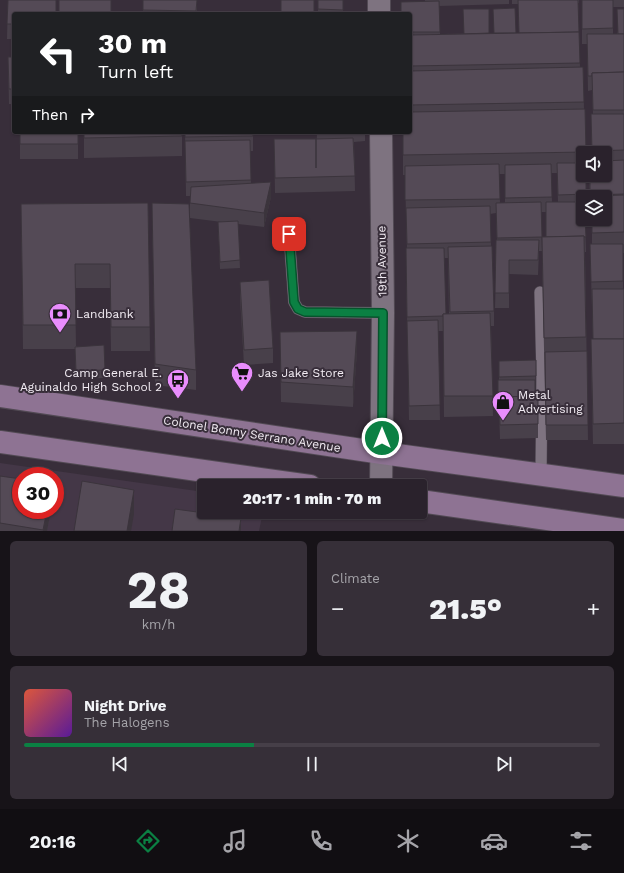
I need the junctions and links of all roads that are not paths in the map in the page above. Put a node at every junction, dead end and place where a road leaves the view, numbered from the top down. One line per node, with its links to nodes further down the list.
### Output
1 (379, 0): 2 (street)
2 (379, 12)
3 (381, 134): 6 (street, 19th Avenue)
4 (289, 234): 6 (lane)
5 (540, 292): 10 (lane)
6 (383, 313): 9 (street, 19th Avenue)
7 (0, 396): 9 (main road, Colonel Bonny Serrano Avenue)
8 (0, 442): 11 (main road)
9 (382, 453): 10 (main road, Colonel Bonny Serrano Avenue); 12 (street, 19th Avenue)
10 (541, 475): 13 (main road, Colonel Bonny Serrano Avenue)
11 (261, 479)
12 (381, 479)
13 (624, 486)
14 (427, 503): 15 (main road)
15 (624, 530)

